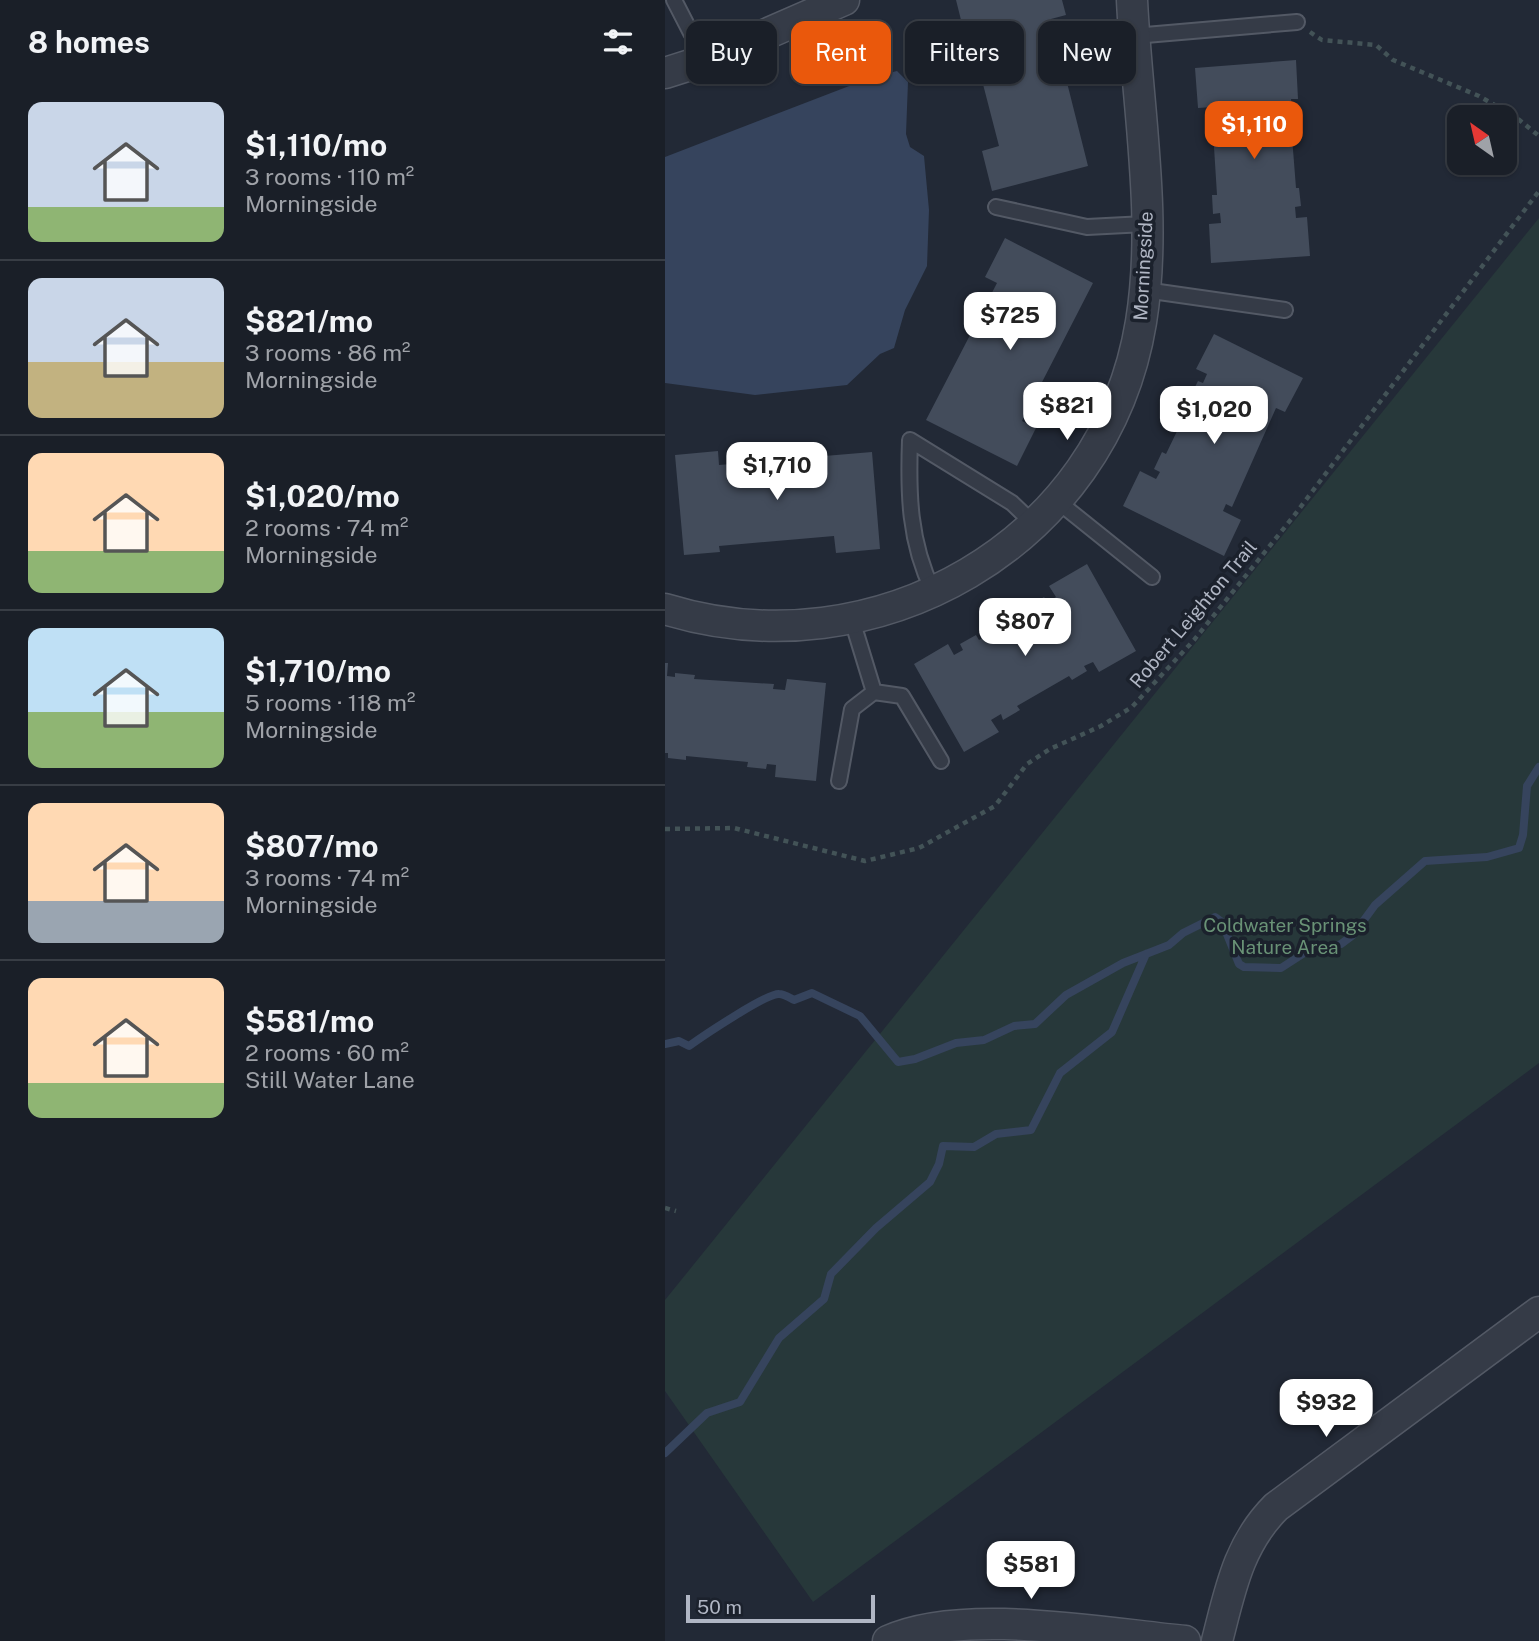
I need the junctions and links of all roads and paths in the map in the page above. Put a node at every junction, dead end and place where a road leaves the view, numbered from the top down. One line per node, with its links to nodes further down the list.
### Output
1 (674, 0): 6 (lane)
2 (844, 0): 7 (street)
3 (1132, 0): 4 (street, Morningside)
4 (1133, 21)
5 (1297, 22): 8 (lane); 12 (path)
6 (686, 23)
7 (777, 30)
8 (1136, 36)
9 (1136, 61): 15 (street, Morningside)
10 (686, 67): 11 (street)
11 (665, 73)
12 (1539, 136)
13 (1539, 191): 27 (path, Robert Leighton Trail)
14 (996, 206): 15 (lane)
15 (1145, 224): 16 (street, Morningside)
16 (1145, 290): 17 (lane); 18 (street, Morningside)
17 (1285, 310)
18 (1056, 500): 19 (street, Morningside); 20 (lane)
19 (1034, 524): 21 (street, Morningside); 21 (lane)
20 (1152, 577)
21 (933, 593): 23 (street, Morningside)
22 (665, 609): 23 (street, Morningside)
23 (852, 620): 24 (lane)
24 (874, 692): 25 (lane); 26 (lane)
25 (941, 761)
26 (839, 781)
27 (665, 829)
28 (665, 1208): 29 (path)
29 (676, 1212)
30 (1539, 1312): 33 (street)
31 (888, 1641): 32 (street)
32 (1185, 1641)
33 (1217, 1641)

